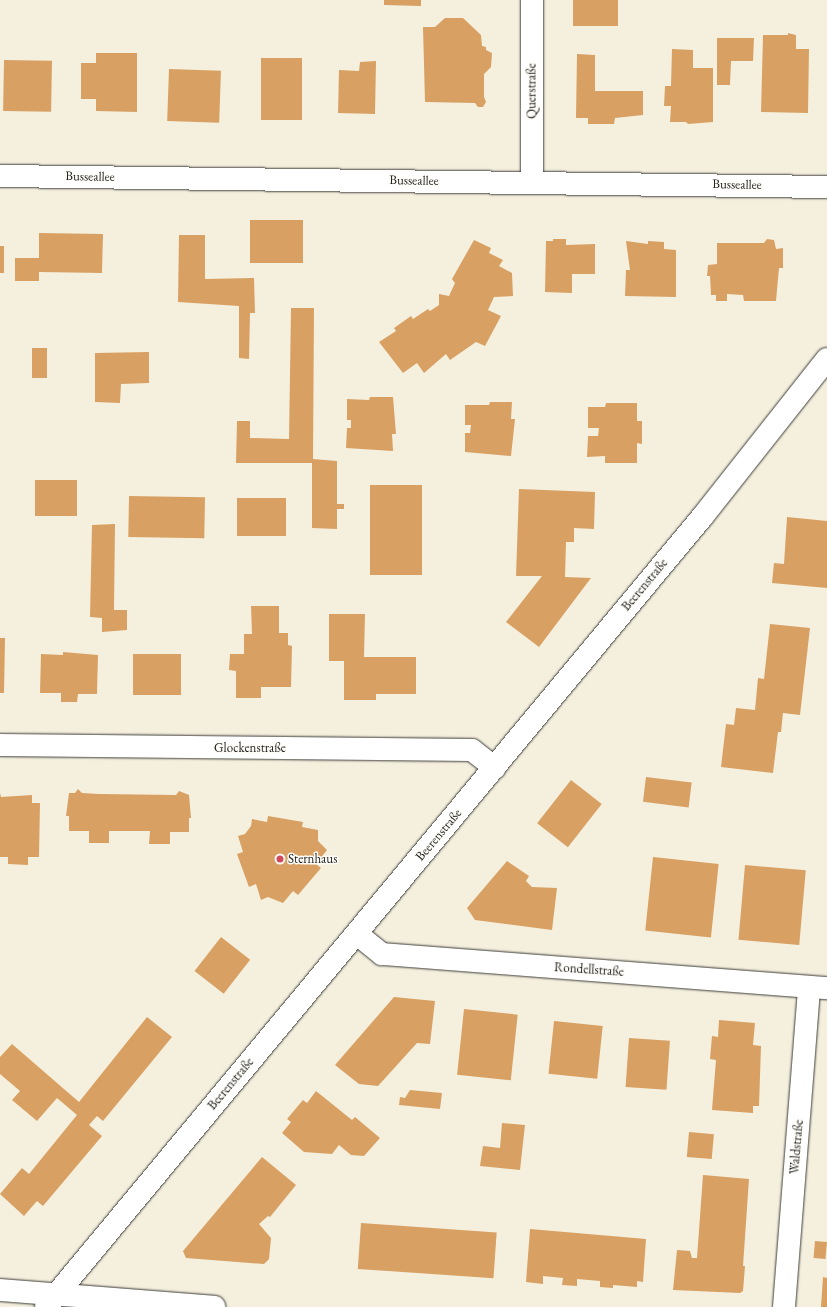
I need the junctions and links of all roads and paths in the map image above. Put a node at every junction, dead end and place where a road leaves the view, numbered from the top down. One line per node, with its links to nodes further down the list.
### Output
1 (532, 0): 3 (street, Querstraße)
2 (0, 176): 3 (street, Busseallee)
3 (532, 182): 4 (street, Busseallee)
4 (827, 186)
5 (827, 359): 7 (street, Beerenstraße)
6 (0, 745): 7 (street, Glockenstraße)
7 (495, 768): 8 (street, Beerenstraße)
8 (357, 934): 9 (street, Rondellstraße); 11 (street, Beerenstraße)
9 (818, 988): 13 (street, Waldstraße)
10 (0, 1290): 11 (street)
11 (51, 1301): 12 (street)
12 (214, 1307)
13 (784, 1307)

